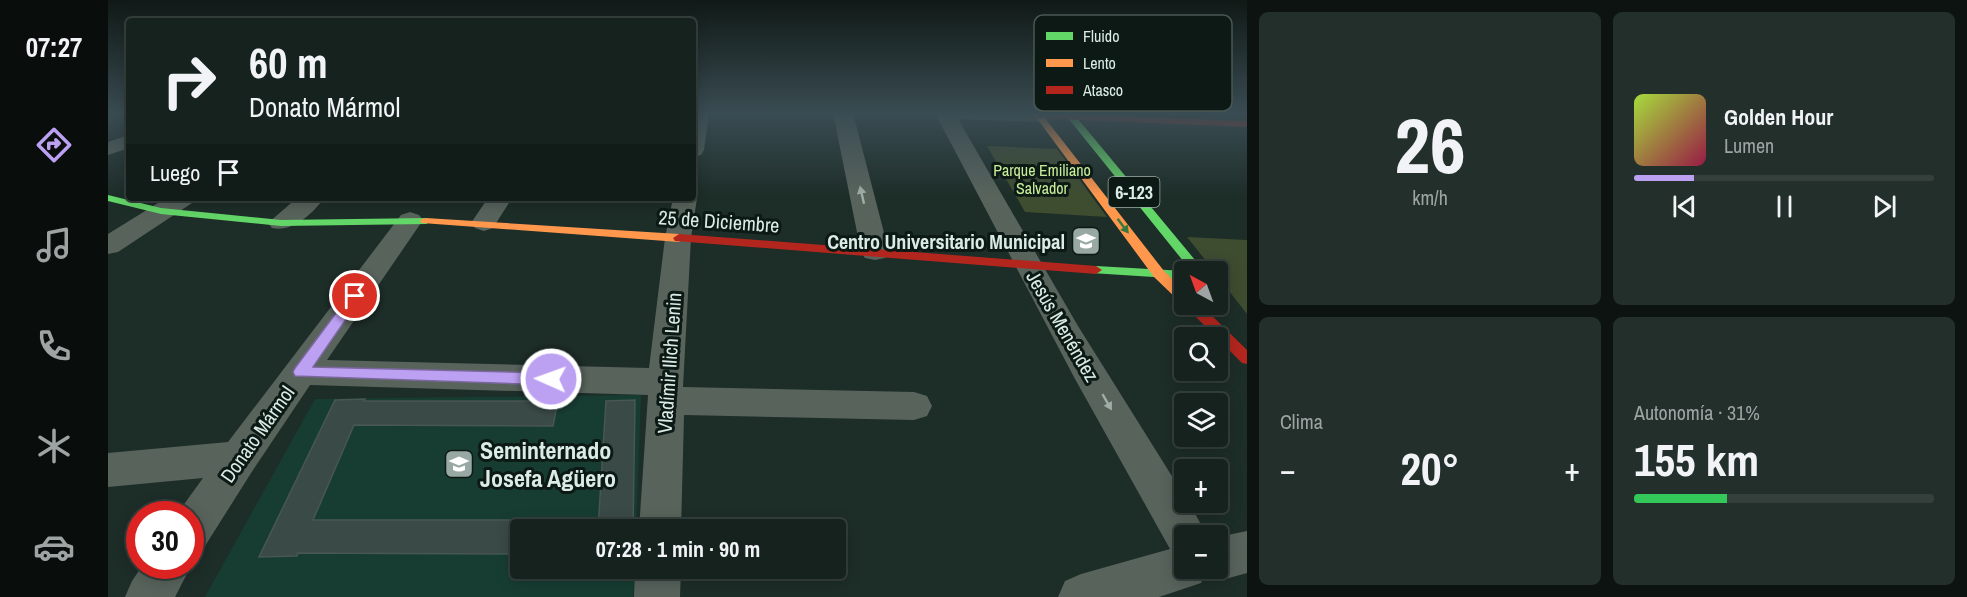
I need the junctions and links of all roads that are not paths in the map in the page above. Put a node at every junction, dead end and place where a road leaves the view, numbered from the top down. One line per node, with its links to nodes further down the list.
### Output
1 (849, 141): 18 (street, one-way to 1)
2 (960, 141): 20 (street, Jesús Menéndez)
3 (1059, 141): 21 (street, 6-123, one-way to 21)
4 (1091, 141): 19 (street, 6-123)
5 (126, 142): 6 (street)
6 (108, 149)
7 (108, 198): 12 (street, 25 de Diciembre)
8 (178, 201): 12 (street)
9 (308, 201): 14 (street)
10 (498, 201): 15 (street)
11 (684, 201): 16 (street, Vladímir Ilich Lenin)
12 (161, 211): 14 (street, 25 de Diciembre); 17 (street)
13 (410, 220): 14 (street, 25 de Diciembre); 15 (street, 25 de Diciembre); 28 (street, Donato Mármol)
14 (281, 223)
15 (484, 224): 16 (street, 25 de Diciembre)
16 (678, 238): 18 (street, 25 de Diciembre); 29 (street, Vladímir Ilich Lenin)
17 (108, 246)
18 (875, 252): 20 (street, 25 de Diciembre)
19 (1190, 261)
20 (1029, 266): 21 (street, 25 de Diciembre); 35 (street, Jesús Menéndez, one-way to 35)
21 (1159, 274): 22 (street, 25 de Diciembre); 23 (street, 6-123)
22 (1174, 275)
23 (1174, 288)
24 (1202, 315): 27 (street)
25 (1235, 326): 26 (street)
26 (1247, 344)
27 (1247, 359)
28 (301, 372): 29 (street); 31 (street, Donato Mármol)
29 (665, 391): 30 (street); 34 (street, Vladímir Ilich Lenin)
30 (914, 406)
31 (239, 458): 32 (street); 33 (street, Donato Mármol)
32 (108, 470)
33 (204, 511)
34 (660, 519)
35 (1179, 525)
36 (1247, 552): 37 (street)
37 (1228, 557)
38 (1174, 570): 43 (street)
39 (160, 579): 41 (street)
40 (658, 579): 42 (street)
41 (148, 597)
42 (657, 597)
43 (1081, 597)

